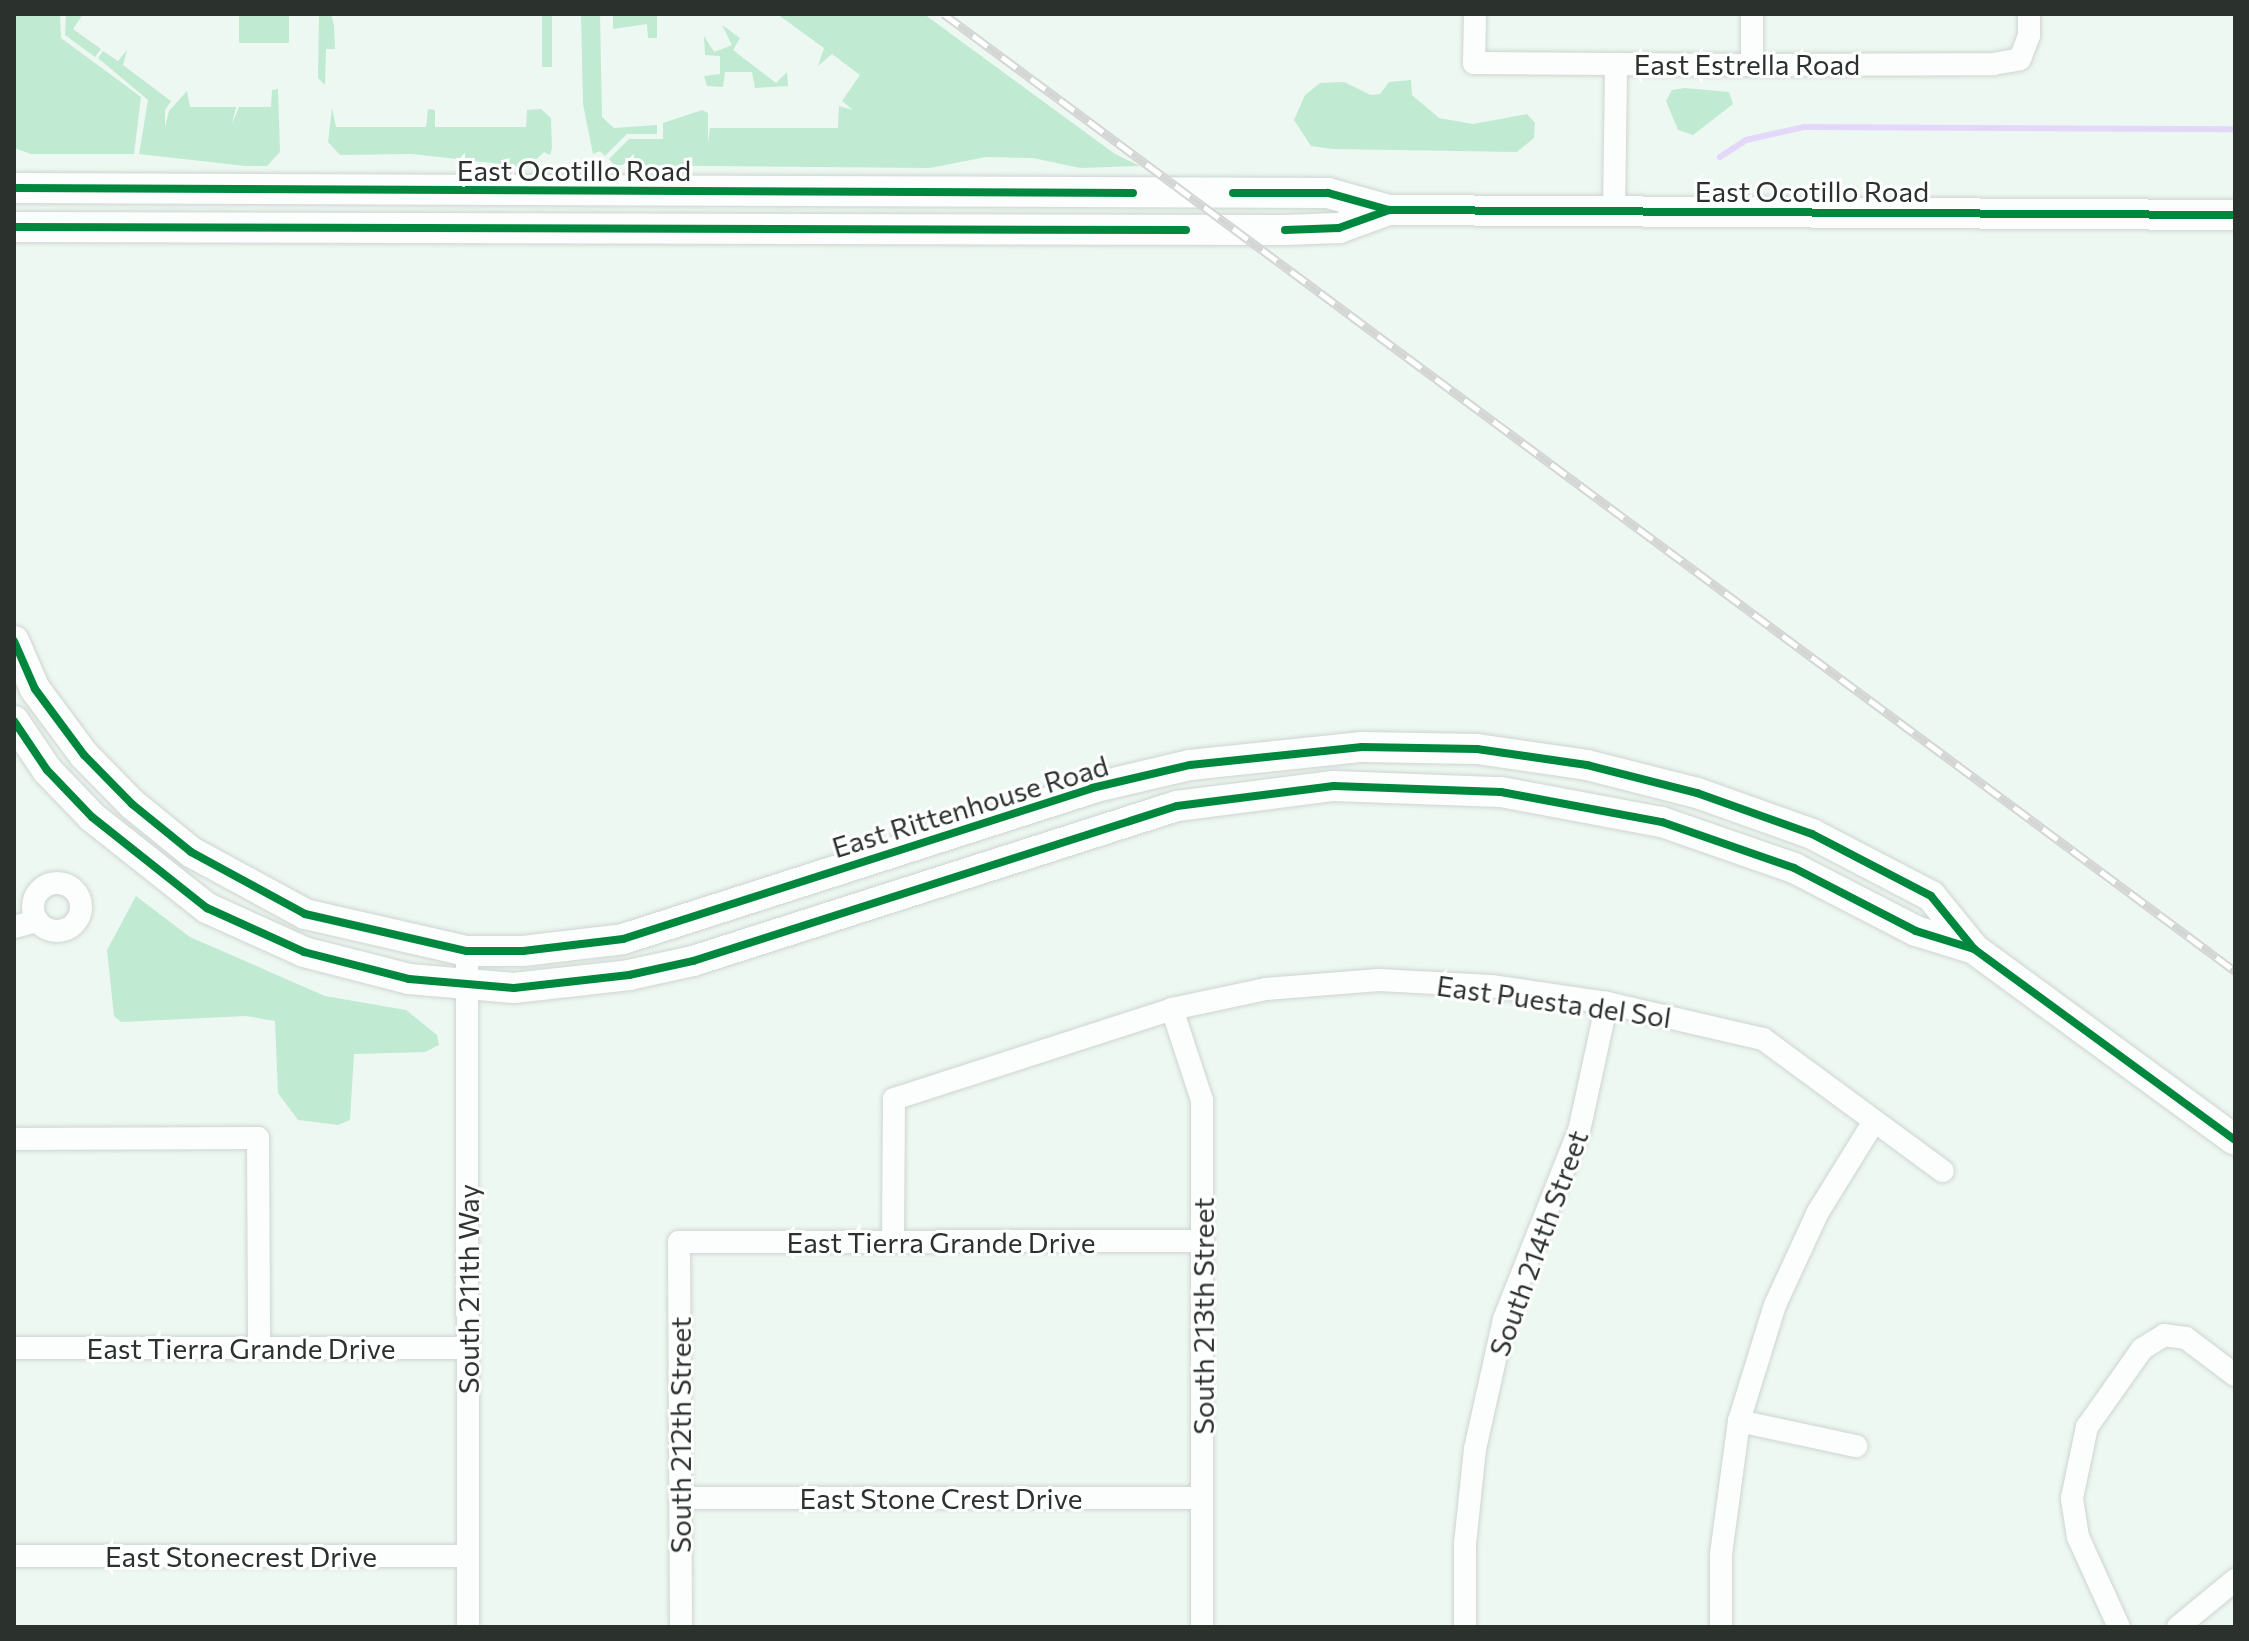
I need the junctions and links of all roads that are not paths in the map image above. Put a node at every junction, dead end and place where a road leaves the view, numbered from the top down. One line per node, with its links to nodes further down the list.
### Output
1 (1475, 14): 4 (street, East Estrella Road)
2 (1752, 14): 5 (street)
3 (2029, 14): 5 (street, East Estrella Road)
4 (1616, 64): 5 (street, East Estrella Road); 9 (street)
5 (1752, 65)
6 (14, 188): 7 (main road, East Ocotillo Road)
7 (377, 191): 8 (main road, East Ocotillo Road); 11 (main road)
8 (1389, 210): 9 (main road, East Ocotillo Road); 11 (main road, East Ocotillo Road)
9 (1614, 212): 10 (main road, East Ocotillo Road)
10 (2235, 215)
11 (353, 226): 12 (main road, East Ocotillo Road)
12 (14, 227)
13 (14, 641): 14 (main road, East Rittenhouse Road)
14 (24, 692): 19 (main road, East Rittenhouse Road)
15 (14, 721): 20 (main road, East Rittenhouse Road)
16 (37, 921): 17 (street)
17 (14, 927)
18 (1974, 949): 19 (main road, East Rittenhouse Road); 20 (main road, East Rittenhouse Road); 25 (main road)
19 (467, 951): 20 (street, South 211th Way)
20 (466, 986): 32 (street, South 211th Way)
21 (1607, 1003): 22 (street, East Puesta del Sol); 23 (street, East Puesta del Sol); 44 (street, South 214th Street)
22 (1172, 1009): 27 (street, East Puesta del Sol); 28 (street, South 213th Street)
23 (1873, 1123): 26 (street, East Puesta del Sol); 34 (street)
24 (14, 1139): 31 (street)
25 (2235, 1140)
26 (1943, 1171)
27 (893, 1241): 28 (street, East Tierra Grande Drive); 29 (street, East Tierra Grande Drive)
28 (1203, 1241): 37 (street, South 213th Street)
29 (679, 1242): 36 (street, South 212th Street)
30 (14, 1348): 31 (street, East Tierra Grande Drive)
31 (259, 1348): 32 (street, East Tierra Grande Drive)
32 (468, 1348): 39 (street, South 211th Way)
33 (2235, 1375): 46 (street)
34 (1739, 1421): 35 (street); 45 (street)
35 (1856, 1446)
36 (680, 1498): 37 (street, East Stone Crest Drive); 42 (street, South 212th Street)
37 (1202, 1498): 43 (street, South 213th Street)
38 (14, 1556): 39 (street, East Stonecrest Drive)
39 (468, 1556): 41 (street, South 211th Way)
40 (2233, 1588): 47 (street)
41 (468, 1627)
42 (681, 1627)
43 (1202, 1627)
44 (1465, 1627)
45 (1721, 1627)
46 (2119, 1627)
47 (2178, 1627)

